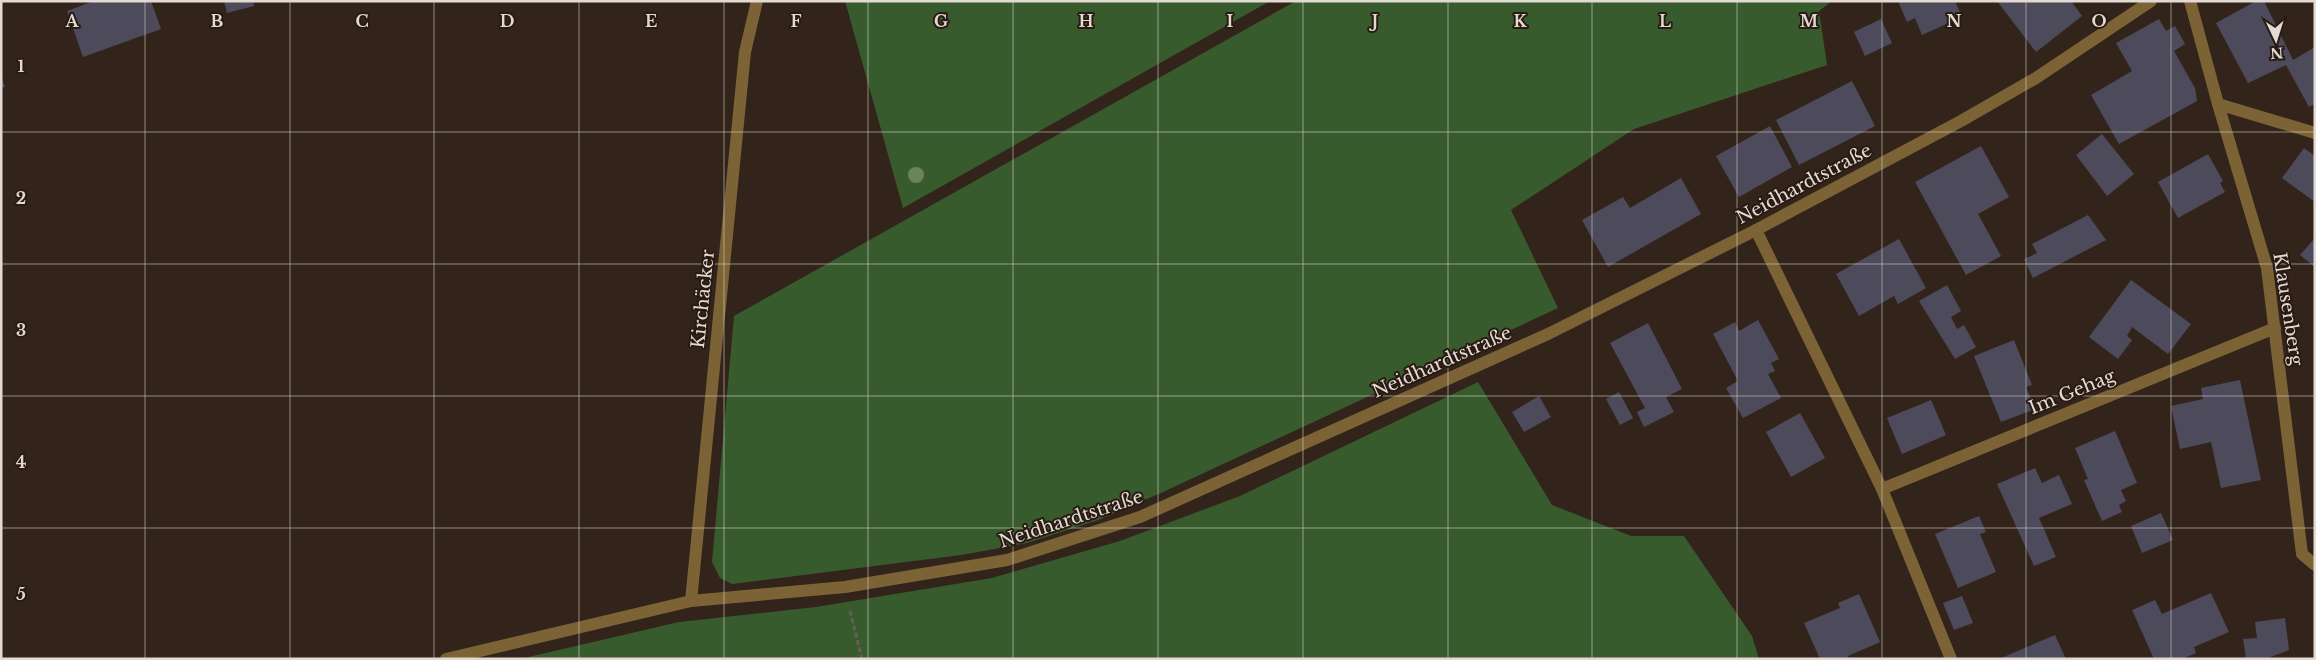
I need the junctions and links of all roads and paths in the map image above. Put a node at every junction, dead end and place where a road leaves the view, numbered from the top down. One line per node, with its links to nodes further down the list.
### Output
1 (757, 1): 11 (street, Kirchäcker)
2 (2190, 1): 4 (street, Klausenberg)
3 (2143, 3): 6 (street, Neidhardtstraße)
4 (2218, 104): 5 (street); 7 (street, Klausenberg)
5 (2315, 133)
6 (1756, 230): 8 (street); 10 (street, Neidhardtstraße)
7 (2275, 328): 8 (street, Im Gehag); 9 (street, Klausenberg)
8 (1882, 488): 14 (street)
9 (2315, 564)
10 (845, 588): 11 (street, Neidhardtstraße); 13 (path)
11 (691, 600): 12 (street, Neidhardtstraße)
12 (446, 659)
13 (862, 659)
14 (1951, 659)

